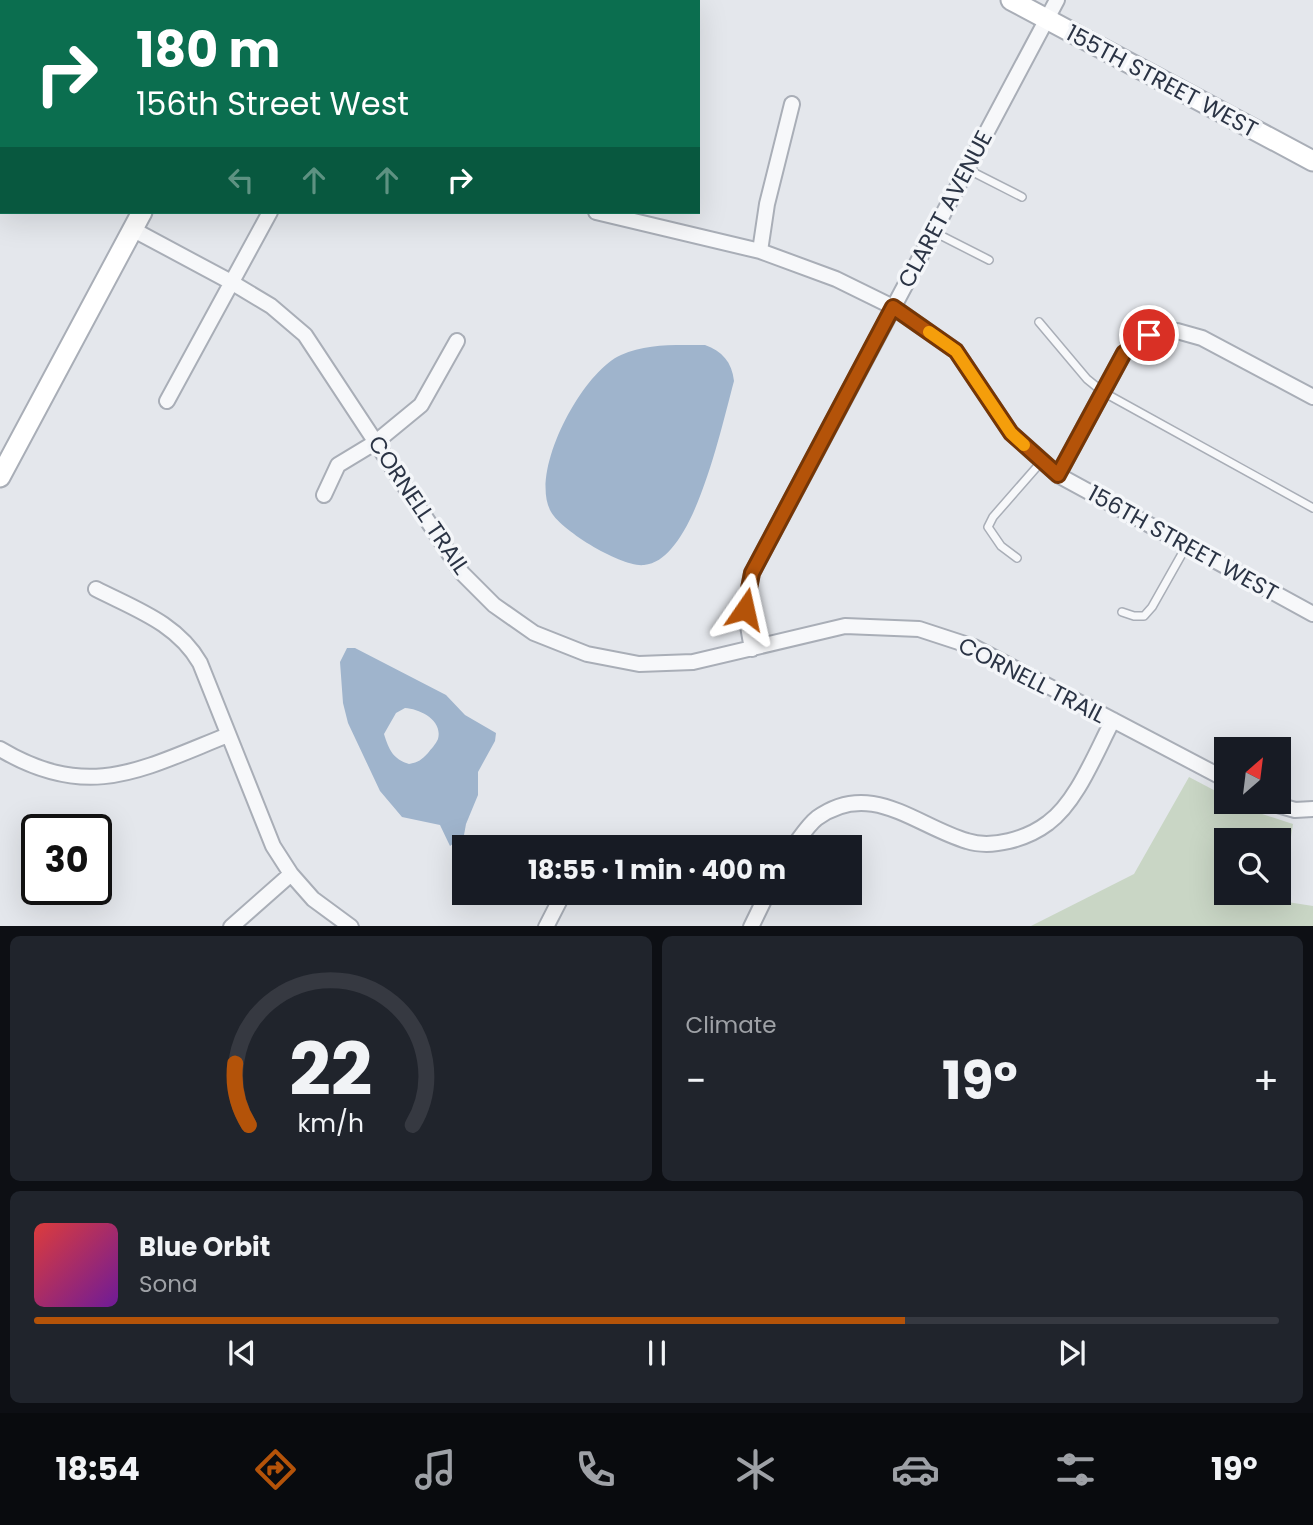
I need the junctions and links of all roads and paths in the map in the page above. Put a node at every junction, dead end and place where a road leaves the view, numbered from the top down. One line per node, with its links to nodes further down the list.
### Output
1 (1011, 0): 3 (street, 155TH STREET WEST)
2 (1057, 0): 3 (street, CLARET AVENUE)
3 (1046, 19): 5 (street, 155TH STREET WEST); 6 (street, CLARET AVENUE)
4 (792, 104): 13 (street)
5 (1313, 161)
6 (967, 169): 7 (lane); 12 (street, CLARET AVENUE)
7 (1022, 197)
8 (141, 214): 11 (street)
9 (269, 214): 15 (street)
10 (602, 214): 13 (street, 156TH STREET WEST)
11 (132, 229): 15 (street, CORNELL TRAIL); 25 (street)
12 (933, 231): 14 (lane); 16 (street, CLARET AVENUE)
13 (760, 251): 16 (street, 156TH STREET WEST)
14 (989, 260)
15 (231, 282): 21 (street); 22 (street, CORNELL TRAIL)
16 (893, 307): 23 (street, 156TH STREET WEST); 33 (street, CLARET AVENUE)
17 (1039, 323): 19 (lane)
18 (457, 341): 22 (street)
19 (1103, 392): 20 (street); 24 (street); 27 (lane)
20 (1313, 397)
21 (167, 401)
22 (376, 442): 26 (street); 33 (street, CORNELL TRAIL)
23 (1042, 461): 24 (street, 156TH STREET WEST); 29 (lane)
24 (1058, 475): 28 (street, 156TH STREET WEST)
25 (0, 477)
26 (324, 495)
27 (1313, 508)
28 (1187, 545): 31 (lane); 32 (street, 156TH STREET WEST)
29 (1017, 558)
30 (96, 589): 35 (street)
31 (1122, 612)
32 (1313, 614)
33 (752, 649): 34 (street, CORNELL TRAIL)
34 (1113, 720): 37 (street, CORNELL TRAIL); 40 (street)
35 (229, 735): 36 (street); 41 (street)
36 (0, 749)
37 (1214, 773)
38 (1292, 809): 39 (street)
39 (1313, 809)
40 (803, 835)
41 (290, 874): 44 (street); 45 (street)
42 (557, 905): 46 (street)
43 (762, 905): 47 (street)
44 (231, 926)
45 (351, 926)
46 (546, 926)
47 (751, 926)

